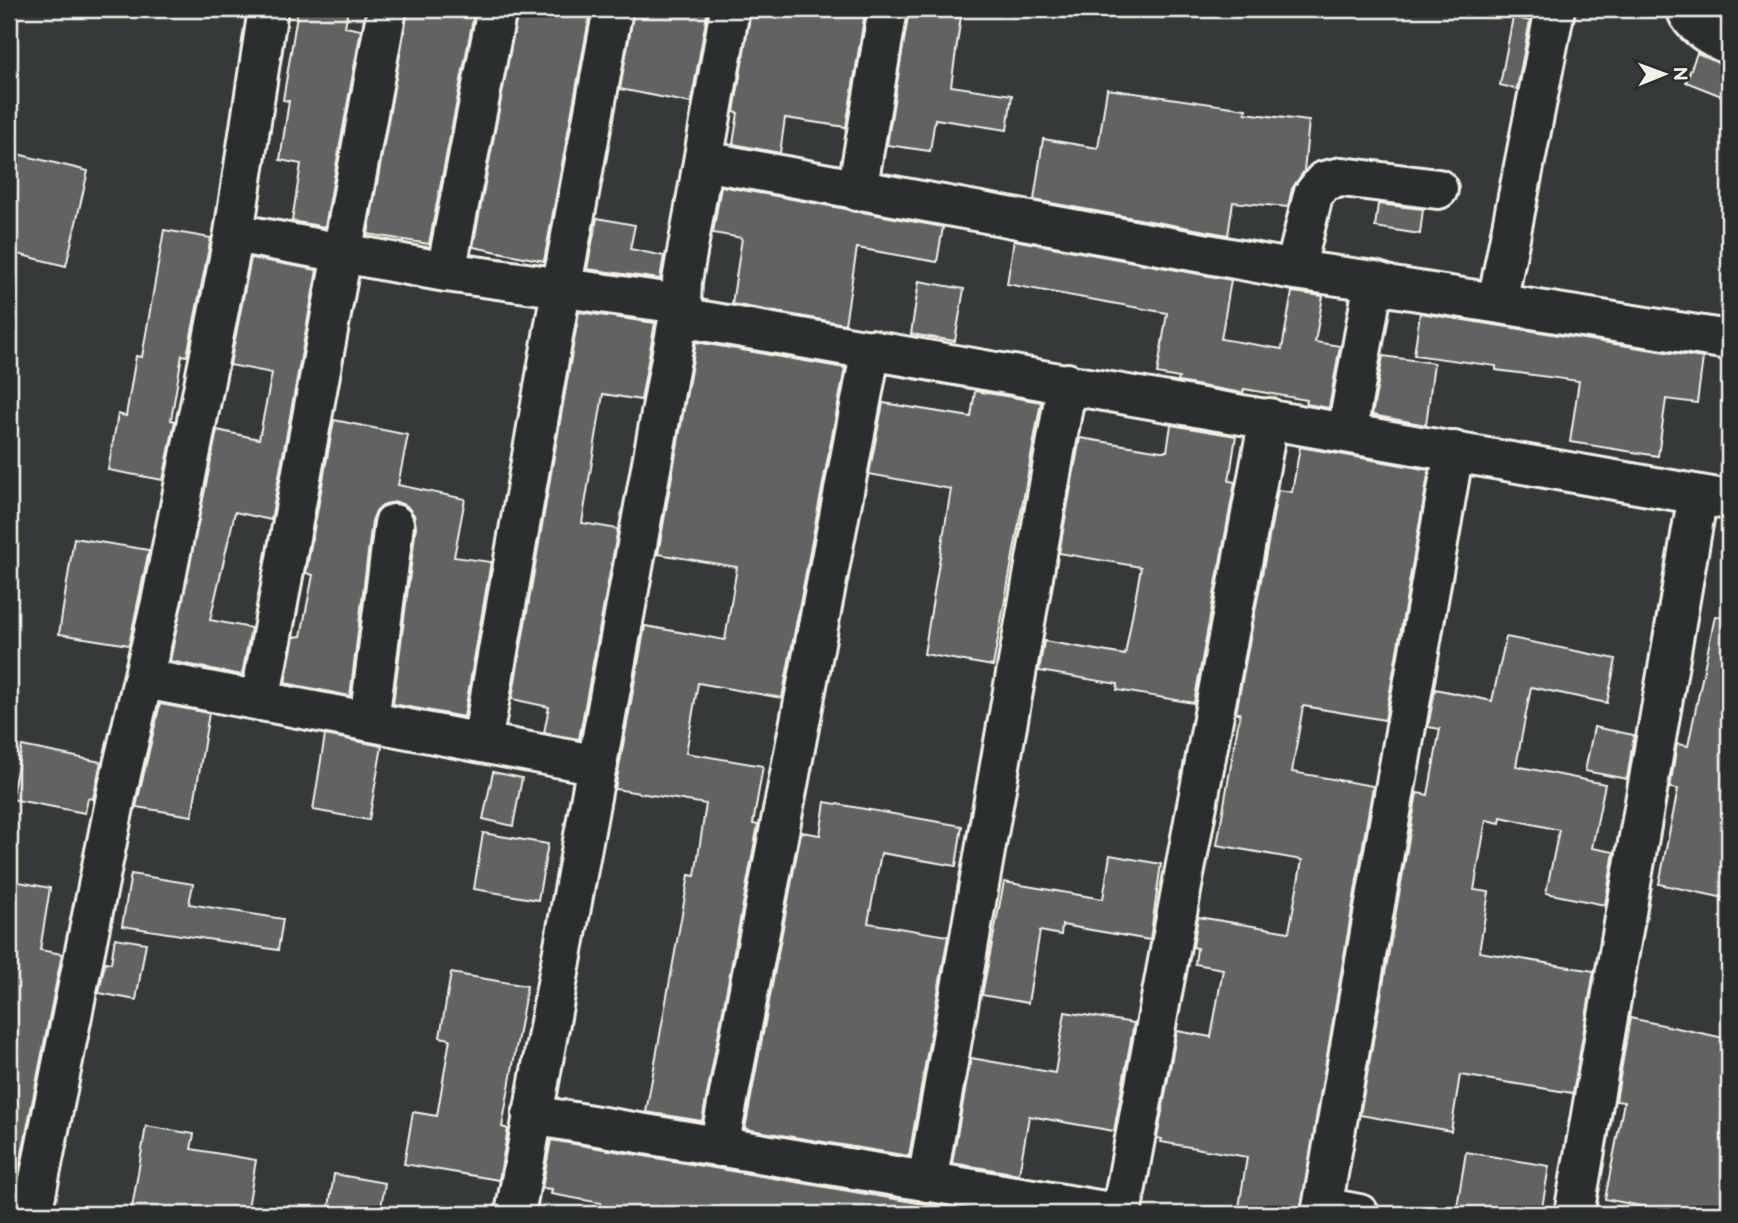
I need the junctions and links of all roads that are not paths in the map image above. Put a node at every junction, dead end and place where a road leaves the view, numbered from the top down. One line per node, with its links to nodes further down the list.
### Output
1 (268, 9): 13 (street)
2 (387, 9): 14 (street)
3 (497, 9): 16 (street)
4 (613, 9): 18 (street)
5 (730, 9): 10 (street)
6 (888, 9): 12 (street)
7 (1555, 9): 19 (street)
8 (1686, 9): 9 (street)
9 (1729, 45)
10 (704, 162): 12 (street); 20 (street)
11 (1438, 189): 15 (street)
12 (857, 191): 15 (street)
13 (234, 233): 14 (street); 29 (street)
14 (342, 253): 16 (street); 30 (street)
15 (1295, 270): 17 (street)
16 (446, 272): 18 (street)
17 (1374, 281): 19 (street); 25 (street)
18 (561, 290): 20 (street); 32 (street)
19 (1497, 303): 21 (street)
20 (681, 304): 22 (street); 33 (street)
21 (1729, 340)
22 (871, 349): 23 (street); 35 (street)
23 (1067, 383): 24 (street); 36 (street)
24 (1269, 418): 25 (street); 40 (street)
25 (1347, 431): 26 (street)
26 (1454, 451): 27 (street); 37 (street)
27 (1714, 497): 41 (street)
28 (394, 524): 31 (street)
29 (145, 678): 30 (street); 38 (street)
30 (260, 701): 31 (street)
31 (369, 721): 32 (street)
32 (482, 743): 33 (street)
33 (598, 765): 34 (street)
34 (532, 1115): 35 (street); 39 (street)
35 (719, 1147): 36 (street)
36 (927, 1182): 40 (street)
37 (1334, 1212)
38 (32, 1214)
39 (515, 1214)
40 (1121, 1214)
41 (1574, 1214)

